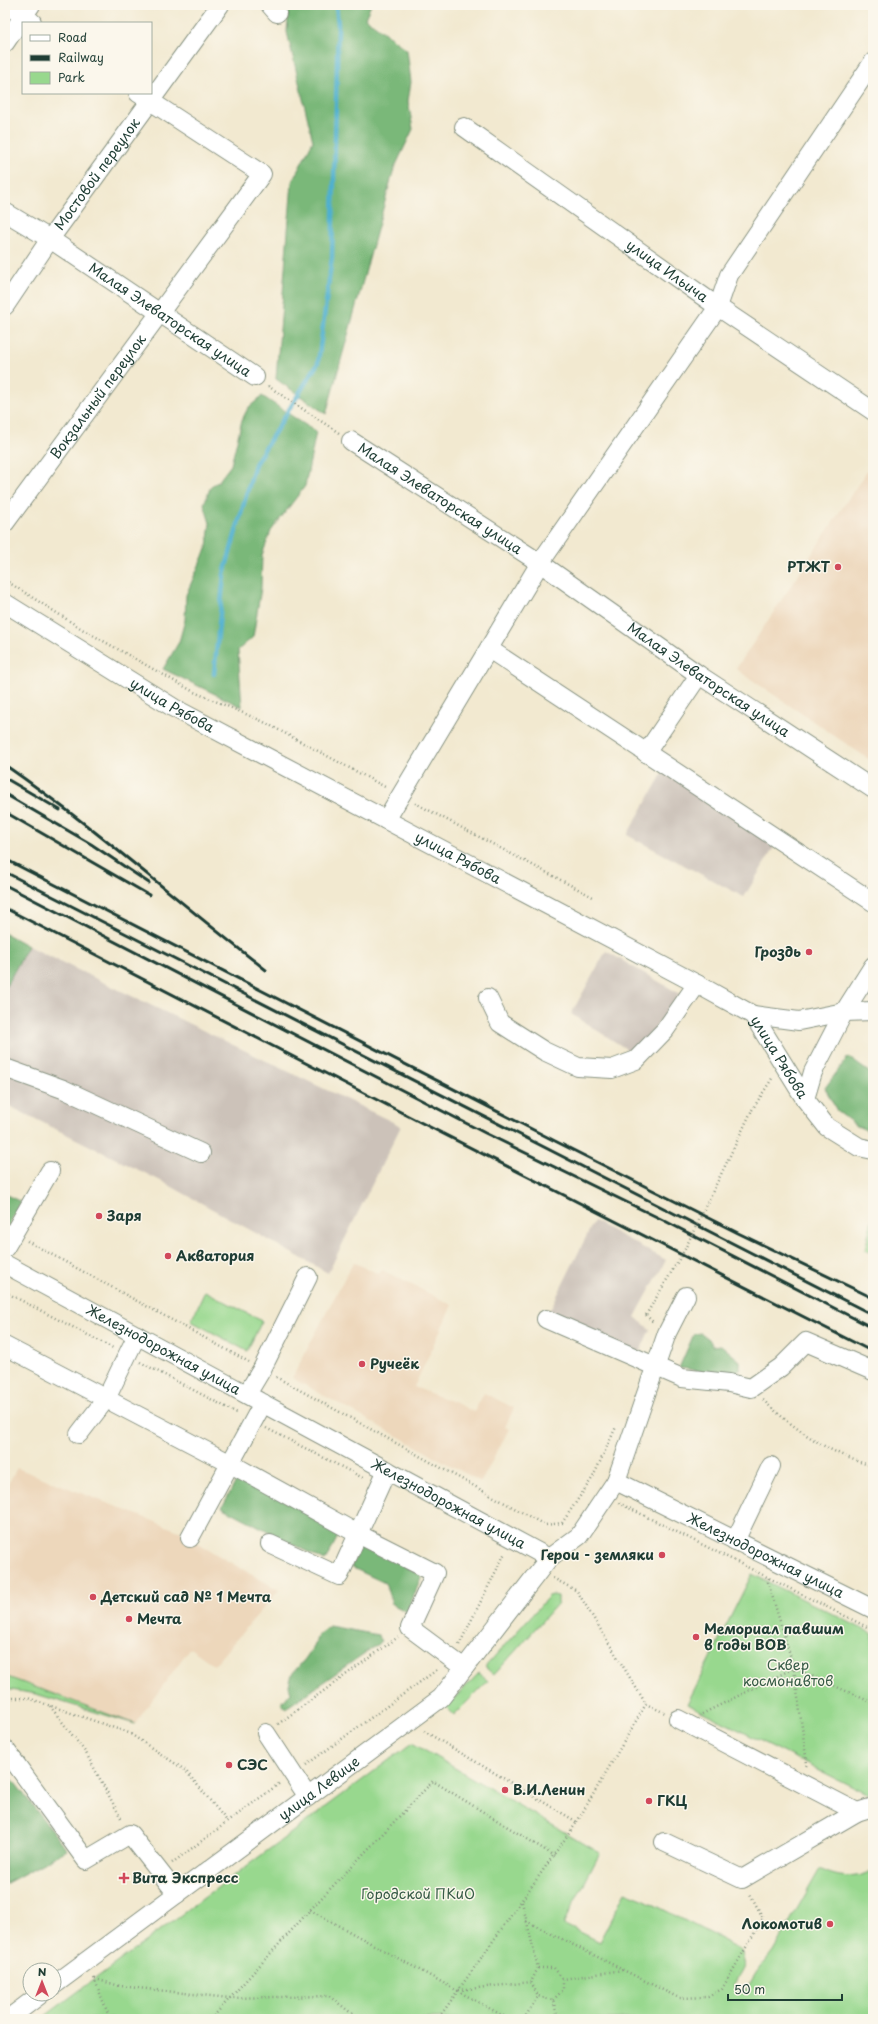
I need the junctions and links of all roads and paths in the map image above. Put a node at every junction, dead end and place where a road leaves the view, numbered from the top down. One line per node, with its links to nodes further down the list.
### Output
1 (7, 5): 3 (street)
2 (220, 5): 7 (street, Мостовой переулок)
3 (29, 15)
4 (22, 23): 5 (street)
5 (5, 43)
6 (873, 62): 13 (street)
7 (152, 88)
8 (144, 98): 11 (street, Мостовой переулок); 14 (street, Вокзальный переулок)
9 (464, 127): 13 (street, улица Ильича)
10 (5, 212): 11 (street, Малая Элеваторская улица)
11 (50, 239): 12 (street, Мостовой переулок); 14 (street, Малая Элеваторская улица)
12 (5, 306)
13 (718, 307): 16 (street, улица Ильича); 19 (street)
14 (158, 314): 15 (street, Малая Элеваторская улица); 18 (street, Вокзальный переулок)
15 (255, 377): 17 (path, Малая Элеваторская улица)
16 (873, 411)
17 (351, 441): 19 (street, Малая Элеваторская улица)
18 (5, 523)
19 (540, 563): 22 (street); 23 (street, Малая Элеваторская улица)
20 (5, 580): 26 (path)
21 (5, 603): 27 (street, улица Рябова)
22 (489, 649): 24 (street); 26 (street)
23 (699, 675): 24 (street); 25 (street, Малая Элеваторская улица)
24 (646, 753): 29 (street)
25 (873, 789)
26 (401, 795): 27 (street); 28 (path)
27 (386, 820): 31 (street, улица Рябова)
28 (593, 897)
29 (873, 902)
30 (873, 966): 34 (street)
31 (697, 984): 32 (street); 35 (street, улица Рябова)
32 (488, 998)
33 (873, 1011): 34 (street)
34 (844, 1012): 35 (street); 38 (street)
35 (753, 1015): 36 (street, улица Рябова)
36 (782, 1062): 38 (street, улица Рябова); 46 (path, bridge)
37 (5, 1068): 40 (street)
38 (805, 1099): 39 (street, улица Рябова)
39 (873, 1150)
40 (201, 1153)
41 (50, 1170): 42 (street)
42 (7, 1255): 48 (street, Железнодорожная улица); 52 (path)
43 (308, 1277): 52 (street)
44 (5, 1292): 50 (path)
45 (686, 1296): 51 (street)
46 (646, 1315)
47 (546, 1319): 51 (street)
48 (137, 1335): 50 (street); 55 (street, Железнодорожная улица)
49 (5, 1346): 56 (street)
50 (126, 1355): 56 (street); 59 (path)
51 (655, 1368): 54 (street); 65 (street)
52 (262, 1369): 55 (street); 58 (path)
53 (873, 1371): 54 (street)
54 (751, 1388): 63 (path)
55 (247, 1394): 57 (street, Железнодорожная улица)
56 (106, 1399): 60 (street); 61 (street)
57 (263, 1403): 59 (street); 64 (street, Железнодорожная улица)
58 (619, 1420)
59 (254, 1422): 61 (street); 66 (path)
60 (79, 1434)
61 (231, 1464): 67 (street); 68 (street)
62 (771, 1466): 69 (street)
63 (873, 1466)
64 (387, 1470): 66 (street); 74 (street, Железнодорожная улица)
65 (616, 1481): 69 (street, Железнодорожная улица); 74 (street)
66 (379, 1487): 67 (street)
67 (358, 1534): 70 (street); 77 (street)
68 (190, 1538)
69 (735, 1540): 76 (street, Железнодорожная улица)
70 (270, 1544)
71 (498, 1549): 72 (path)
72 (505, 1552): 73 (path); 78 (path)
73 (512, 1556)
74 (544, 1564): 78 (street, улица Левице); 82 (path)
75 (769, 1578): 79 (path)
76 (873, 1609)
77 (410, 1628): 78 (street); 87 (path)
78 (458, 1664): 89 (path); 91 (street, улица Левице)
79 (794, 1668): 81 (path); 85 (path); 90 (path)
80 (5, 1698): 83 (path)
81 (873, 1703)
82 (646, 1704): 84 (path); 94 (path)
83 (50, 1705): 93 (path); 95 (path)
84 (678, 1719): 85 (street)
85 (695, 1727): 90 (street)
86 (421, 1728): 94 (path)
87 (266, 1733): 89 (street)
88 (5, 1749): 95 (street)
89 (292, 1774): 91 (street); 93 (path)
90 (798, 1781): 92 (street)
91 (308, 1797): 100 (street, улица Левице)
92 (865, 1810): 99 (street)
93 (227, 1822): 98 (path)
94 (577, 1822): 97 (path)
95 (130, 1834): 98 (street)
96 (664, 1842): 99 (street)
97 (554, 1856): 101 (path); 102 (path)
98 (160, 1872): 100 (street)
99 (742, 1879): 105 (path)
100 (177, 1894): 106 (street, улица Левице)
101 (522, 1902): 103 (path); 109 (path)
102 (310, 1910): 109 (path); 111 (path)
103 (526, 1921): 104 (path); 105 (path)
104 (538, 1968): 107 (path); 108 (path)
105 (624, 1970): 107 (path)
106 (62, 1979)
107 (563, 1980): 112 (path)
108 (531, 1982): 109 (path); 110 (path)
109 (458, 1990): 118 (path); 119 (path)
110 (538, 1996): 112 (path); 120 (path)
111 (229, 1998): 115 (path); 116 (path); 117 (path)
112 (553, 2000): 121 (path)
113 (30, 2002): 114 (street)
114 (8, 2019)
115 (110, 2019)
116 (211, 2019)
117 (359, 2019)
118 (438, 2019)
119 (509, 2019)
120 (524, 2019)
121 (558, 2019)

